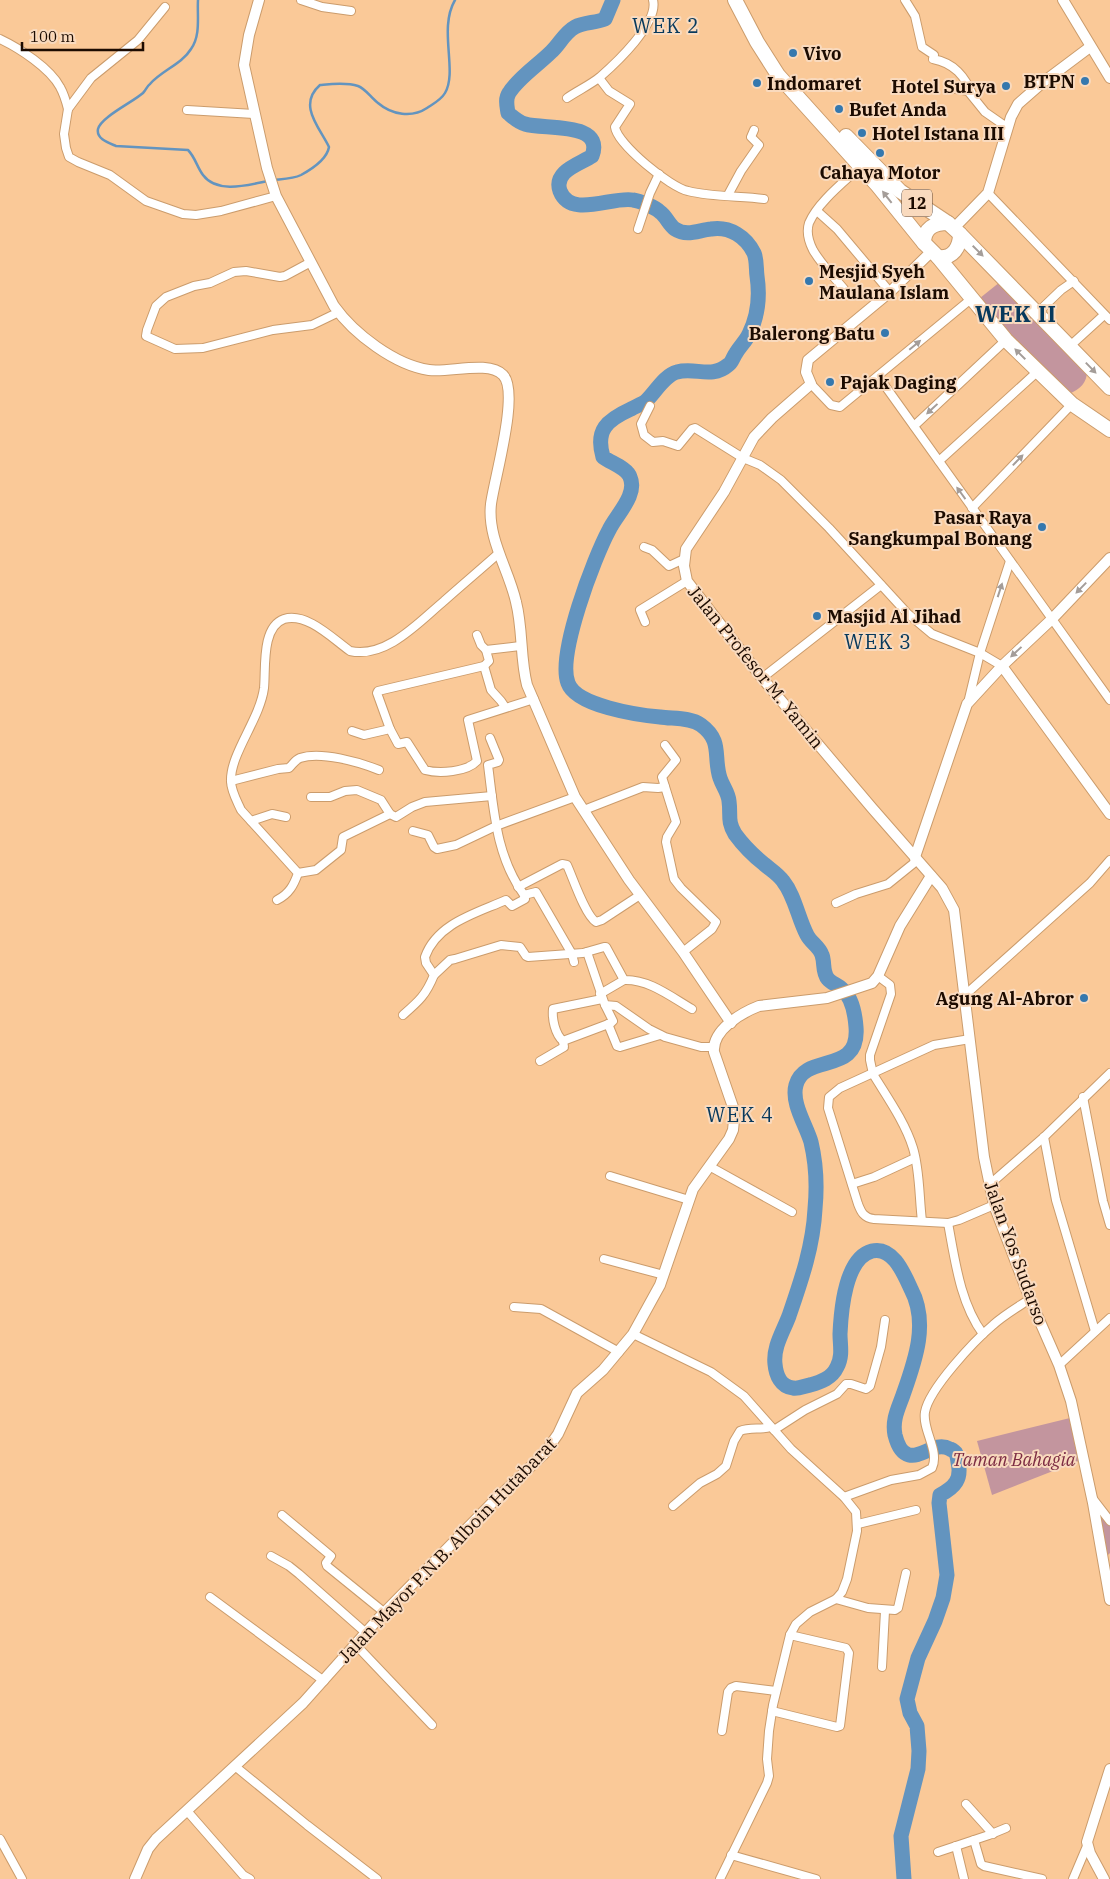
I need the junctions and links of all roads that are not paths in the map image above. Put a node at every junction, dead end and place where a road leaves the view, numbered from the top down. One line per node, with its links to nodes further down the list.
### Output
1 (259, 0): 19 (street)
2 (300, 0): 9 (street)
3 (654, 0): 12 (street)
4 (735, 0): 22 (highway, 12)
5 (746, 0): 29 (highway, 12)
6 (905, 0): 15 (street)
7 (1063, 0): 11 (street)
8 (165, 8): 17 (street)
9 (351, 11)
10 (0, 38): 17 (street)
11 (1090, 47): 13 (street); 20 (street)
12 (599, 78): 16 (street); 23 (street)
13 (1110, 78)
14 (950, 88): 15 (street)
15 (972, 96): 20 (street)
16 (567, 98)
17 (68, 109): 24 (street)
18 (187, 110): 19 (street)
19 (254, 114): 24 (street)
20 (1008, 128): 25 (street)
21 (754, 130): 26 (street)
22 (861, 166): 28 (street); 31 (highway, 12, one-way to 22)
23 (659, 174): 26 (street); 30 (street)
24 (274, 191): 32 (street)
25 (988, 193): 29 (street); 33 (street)
26 (728, 195): 27 (street)
27 (764, 199)
28 (817, 211): 34 (street); 35 (street)
29 (954, 228): 31 (highway); 31 (highway); 38 (highway, 12, one-way to 38)
30 (638, 229)
31 (931, 250): 35 (street); 36 (highway, 12)
32 (311, 262): 37 (street); 37 (street)
33 (1074, 281): 38 (street); 39 (street)
34 (844, 289)
35 (890, 292): 44 (street)
36 (971, 299): 40 (highway, 12); 43 (street, one-way to 36)
37 (339, 312): 54 (street)
38 (1038, 313): 41 (highway, 12)
39 (1107, 317): 41 (street)
40 (1006, 340): 42 (highway, 12, one-way to 40); 49 (street, one-way to 49)
41 (1070, 346): 45 (highway, 12, one-way to 45)
42 (1038, 372): 46 (highway, 12); 51 (street)
43 (878, 376): 44 (street); 49 (street)
44 (811, 384): 50 (street)
45 (1110, 388)
46 (1072, 404): 48 (highway, 12); 52 (street, one-way to 46)
47 (650, 406): 50 (street)
48 (1108, 424)
49 (914, 426): 51 (street)
50 (743, 458): 56 (street); 59 (street)
51 (939, 461): 52 (street, one-way to 51)
52 (972, 508): 57 (street)
53 (644, 547): 56 (street)
54 (499, 553): 63 (street); 78 (street)
55 (1110, 558): 60 (street, one-way to 60)
56 (684, 559): 58 (street, Jalan Profesor M. Yamin)
57 (1010, 561): 60 (street); 65 (street, one-way to 57)
58 (687, 581): 61 (street); 68 (street, Jalan Profesor M. Yamin)
59 (881, 585): 65 (street); 68 (street)
60 (1052, 619): 67 (street, one-way to 67); 70 (street)
61 (646, 622)
62 (477, 635): 64 (street)
63 (520, 646): 64 (street); 69 (street)
64 (486, 650): 66 (street)
65 (980, 653): 67 (street); 71 (street)
66 (484, 666): 72 (street); 73 (street)
67 (1002, 666): 71 (street); 84 (street)
68 (762, 678): 90 (street, Jalan Profesor M. Yamin)
69 (534, 699): 72 (street); 82 (street)
70 (1110, 700)
71 (967, 704): 90 (street)
72 (504, 707): 73 (street)
73 (390, 729): 74 (street)
74 (352, 731)
75 (490, 738): 80 (street)
76 (665, 746): 79 (street)
77 (378, 770): 78 (street)
78 (231, 781): 87 (street)
79 (665, 787): 83 (street); 100 (street)
80 (492, 796): 85 (street); 88 (street)
81 (311, 797): 85 (street)
82 (575, 797): 83 (street); 88 (street)
83 (584, 810): 96 (street)
84 (1109, 810)
85 (390, 814): 92 (street)
86 (286, 817): 87 (street)
87 (251, 821): 92 (street)
88 (496, 826): 89 (street); 94 (street)
89 (413, 831)
90 (915, 856): 93 (street, Jalan Profesor M. Yamin); 98 (street)
91 (1110, 860): 105 (street)
92 (298, 873): 97 (street)
93 (931, 876): 103 (street); 105 (street, Jalan Yos Sudarso)
94 (518, 887): 95 (street); 96 (street)
95 (524, 895): 101 (street); 102 (street)
96 (640, 895): 100 (street)
97 (277, 900)
98 (836, 903)
99 (587, 952): 101 (street); 104 (street); 106 (street)
100 (683, 952): 109 (street)
101 (573, 958): 102 (street)
102 (434, 975): 108 (street)
103 (878, 976): 109 (street); 117 (street)
104 (624, 980): 106 (street); 107 (street)
105 (965, 995): 112 (street, Jalan Yos Sudarso)
106 (602, 1000): 110 (street); 111 (street); 113 (street)
107 (692, 1009)
108 (403, 1015)
109 (731, 1023): 114 (street)
110 (608, 1024): 111 (street); 113 (street)
111 (660, 1035): 114 (street)
112 (970, 1039): 117 (street); 124 (street, Jalan Yos Sudarso)
113 (563, 1041): 115 (street)
114 (714, 1047): 121 (street, Jalan Mayor P.N.B. Alboin Hutabarat)
115 (540, 1061)
116 (1110, 1073): 118 (street)
117 (873, 1074): 120 (street); 123 (street)
118 (1083, 1097): 119 (street); 127 (street)
119 (1044, 1137): 124 (street); 139 (street)
120 (916, 1158): 123 (street); 130 (street)
121 (709, 1166): 126 (street, Jalan Mayor P.N.B. Alboin Hutabarat); 129 (street)
122 (610, 1176): 126 (street)
123 (852, 1184): 130 (street)
124 (989, 1186): 128 (street, Jalan Yos Sudarso)
125 (1110, 1195): 127 (street)
126 (689, 1200): 134 (street, Jalan Mayor P.N.B. Alboin Hutabarat)
127 (1104, 1201): 132 (street)
128 (994, 1205): 131 (street); 135 (street, Jalan Yos Sudarso)
129 (792, 1212)
130 (922, 1221): 131 (street)
131 (948, 1223): 141 (street)
132 (1110, 1225)
133 (604, 1259): 134 (street)
134 (664, 1275): 140 (street, Jalan Mayor P.N.B. Alboin Hutabarat)
135 (1030, 1299): 141 (street); 143 (street, Jalan Yos Sudarso)
136 (514, 1307): 142 (street)
137 (1110, 1318): 139 (street)
138 (886, 1320): 144 (street)
139 (1095, 1331): 143 (street)
140 (633, 1334): 142 (street, Jalan Mayor P.N.B. Alboin Hutabarat); 144 (street)
141 (983, 1334): 145 (street)
142 (619, 1352): 159 (street, Jalan Mayor P.N.B. Alboin Hutabarat)
143 (1059, 1365): 146 (street, Jalan Yos Sudarso)
144 (772, 1428): 145 (street); 147 (street)
145 (844, 1496): 151 (street)
146 (1092, 1498): 150 (street); 153 (street, Jalan Yos Sudarso)
147 (673, 1506)
148 (916, 1510): 151 (street)
149 (282, 1515): 159 (street)
150 (1110, 1521)
151 (858, 1524): 156 (street)
152 (271, 1556): 160 (street)
153 (1107, 1559): 157 (street, Jalan Yos Sudarso)
154 (906, 1573): 158 (street)
155 (210, 1597): 164 (street)
156 (836, 1599): 158 (street); 161 (street)
157 (1110, 1600)
158 (885, 1611): 163 (street)
159 (384, 1613): 160 (street, Jalan Mayor P.N.B. Alboin Hutabarat)
160 (366, 1633): 162 (street, Jalan Mayor P.N.B. Alboin Hutabarat)
161 (790, 1635): 165 (street); 166 (street)
162 (355, 1644): 164 (street, Jalan Mayor P.N.B. Alboin Hutabarat); 167 (street)
163 (882, 1667)
164 (324, 1681): 169 (street, Jalan Mayor P.N.B. Alboin Hutabarat)
165 (776, 1691): 166 (street); 168 (street)
166 (772, 1711): 180 (street)
167 (432, 1725)
168 (722, 1732)
169 (236, 1767): 172 (street, Jalan Mayor P.N.B. Alboin Hutabarat); 184 (street)
170 (1110, 1769): 178 (street)
171 (966, 1804): 174 (street)
172 (188, 1812): 182 (street, Jalan Mayor P.N.B. Alboin Hutabarat); 183 (street)
173 (1006, 1828): 174 (street)
174 (994, 1834): 176 (street)
175 (0, 1839): 181 (street)
176 (974, 1840): 177 (street); 188 (street)
177 (956, 1846): 179 (street); 187 (street)
178 (1088, 1846): 189 (street); 190 (street)
179 (938, 1852)
180 (731, 1856): 185 (street); 186 (street)
181 (22, 1879)
182 (135, 1879)
183 (250, 1879)
184 (377, 1879)
185 (720, 1879)
186 (816, 1879)
187 (964, 1879)
188 (1042, 1879)
189 (1073, 1879)
190 (1104, 1879)

